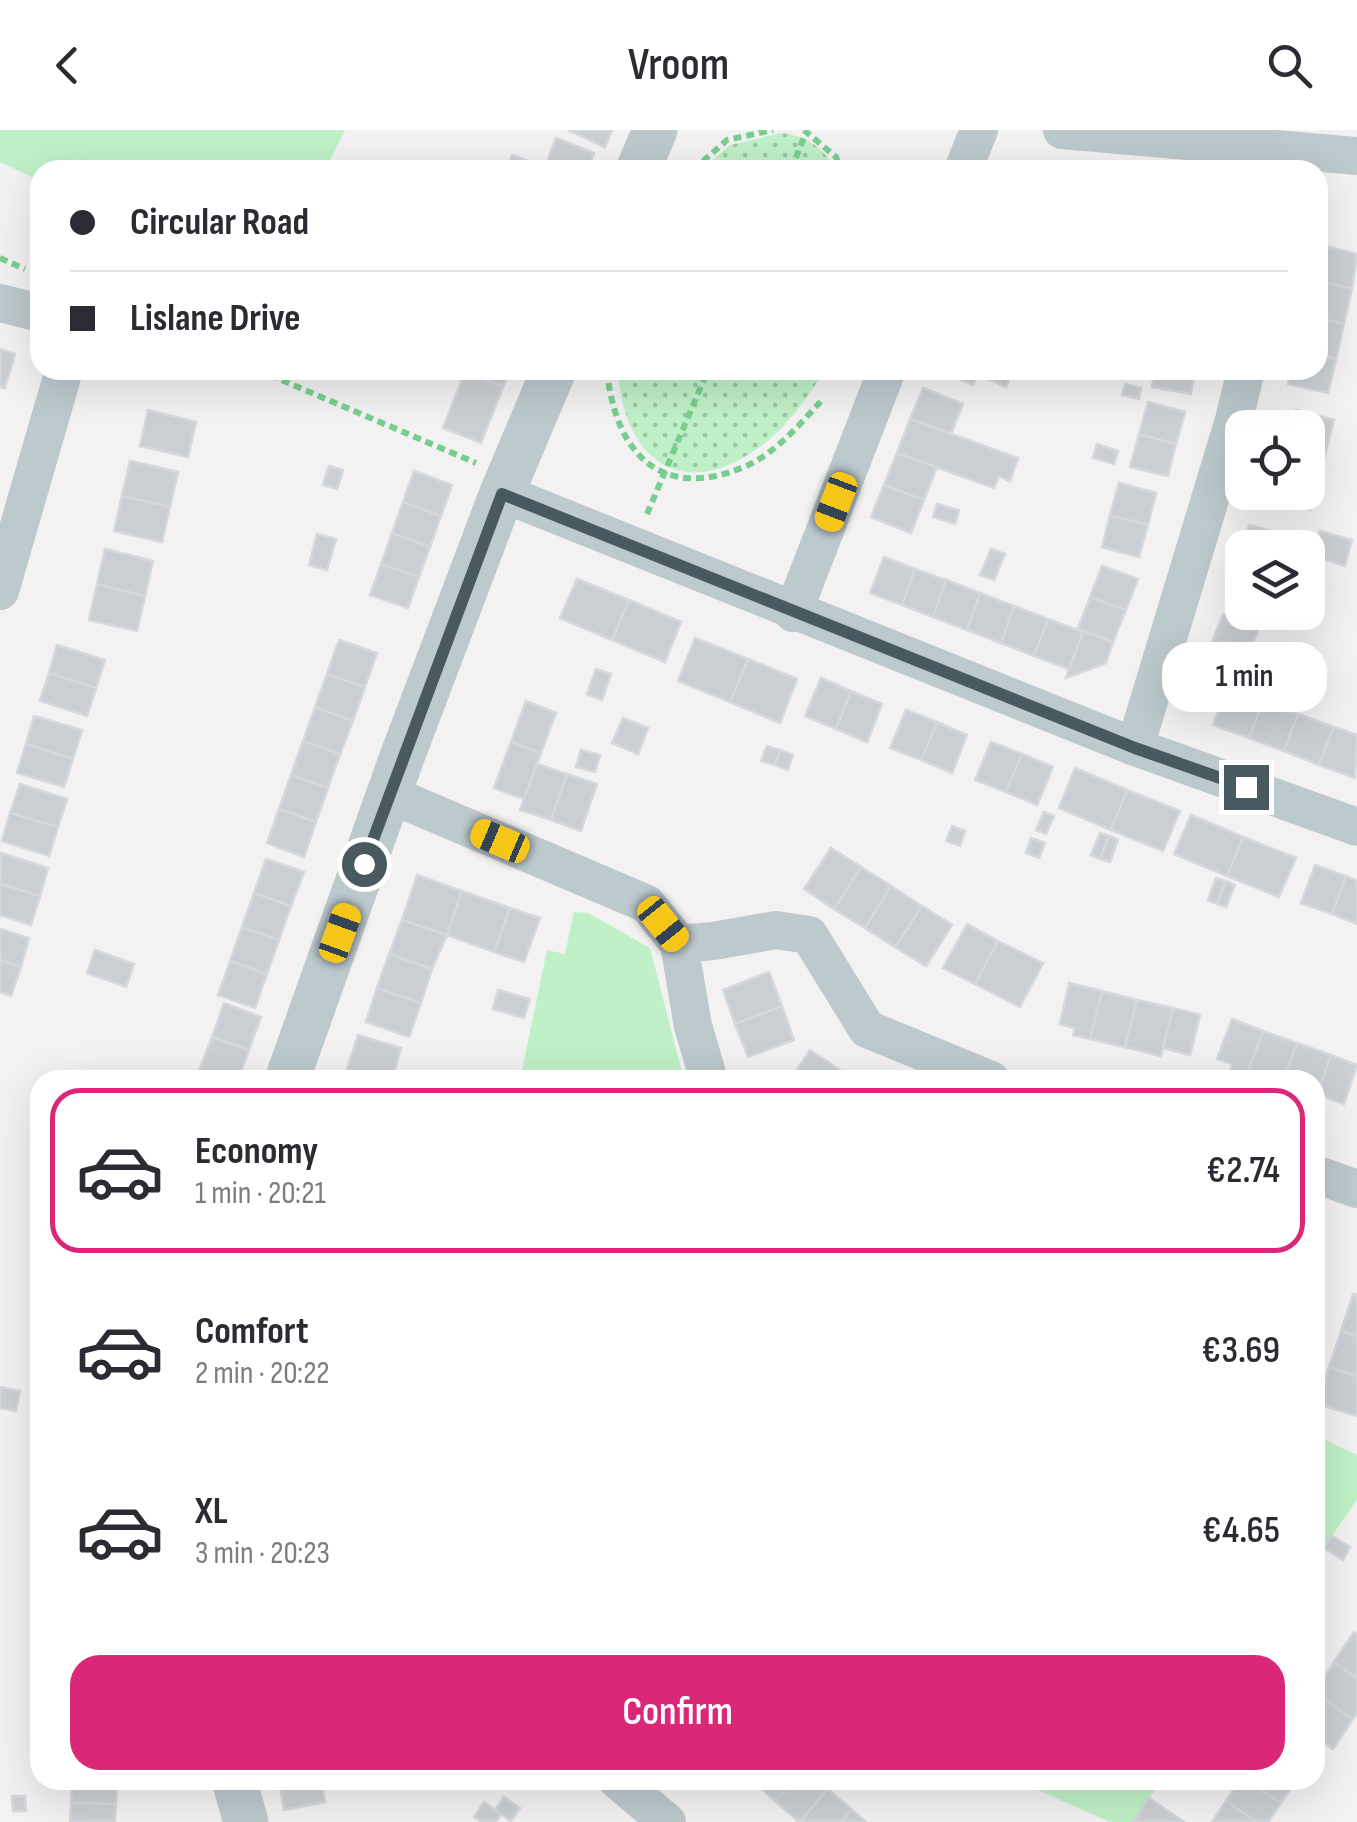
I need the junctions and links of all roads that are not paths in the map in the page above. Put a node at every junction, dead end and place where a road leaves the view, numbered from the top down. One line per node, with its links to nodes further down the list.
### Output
1 (654, 130): 5 (street)
2 (979, 130): 6 (street)
3 (1062, 130): 7 (street)
4 (1357, 156): 8 (street)
5 (642, 160)
6 (967, 160)
7 (1281, 160)
8 (1316, 160)
9 (0, 302): 10 (street)
10 (30, 310)
11 (61, 380): 16 (street)
12 (550, 380): 15 (street)
13 (882, 380): 17 (street)
14 (1244, 380): 18 (street)
15 (502, 494): 17 (street); 19 (street)
16 (0, 592)
17 (794, 612): 18 (street)
18 (1135, 748): 20 (street)
19 (389, 794): 21 (street); 22 (street)
20 (1357, 827)
21 (679, 944): 23 (street); 24 (street)
22 (292, 1070)
23 (706, 1070)
24 (966, 1070)
25 (1325, 1181): 26 (street)
26 (1357, 1188)
27 (237, 1790): 29 (street)
28 (629, 1790): 30 (street)
29 (246, 1822)
30 (667, 1822)

